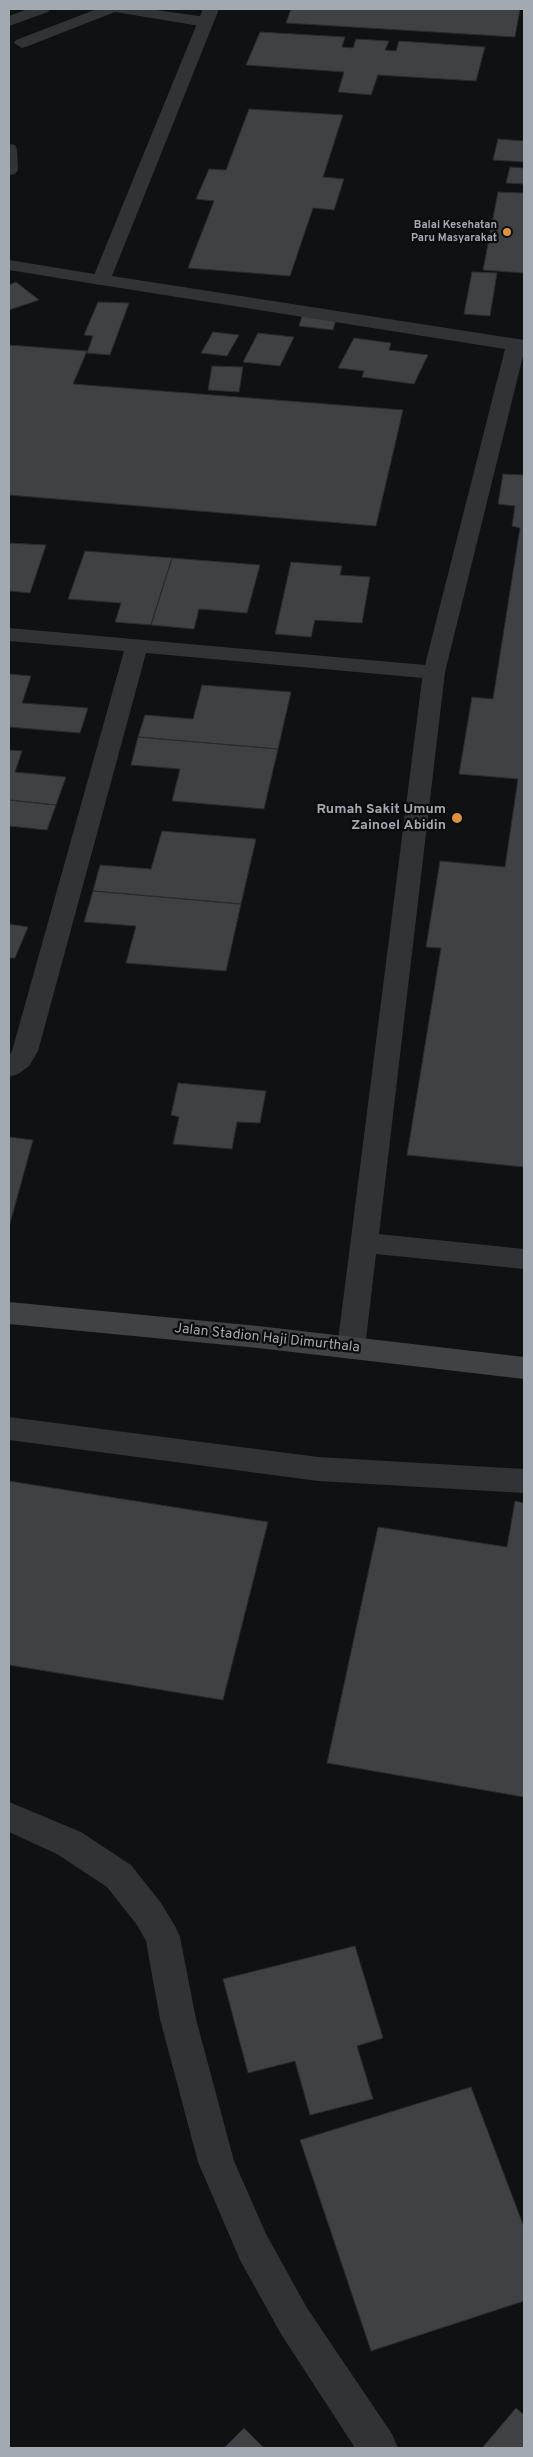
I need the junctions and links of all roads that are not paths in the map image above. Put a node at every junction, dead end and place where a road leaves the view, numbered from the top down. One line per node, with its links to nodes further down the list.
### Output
1 (42, 9): 5 (street)
2 (110, 9): 7 (street)
3 (120, 9): 4 (street)
4 (208, 15): 12 (street)
5 (9, 21)
6 (9, 28): 7 (street)
7 (22, 42): 8 (street)
8 (9, 57)
9 (9, 149): 10 (street)
10 (9, 170)
11 (9, 265): 12 (street)
12 (101, 280): 13 (street)
13 (519, 345): 16 (street)
14 (9, 634): 15 (street)
15 (137, 646): 16 (street); 17 (street)
16 (434, 672): 18 (street)
17 (9, 1068)
18 (364, 1243): 19 (street); 21 (street)
19 (524, 1259)
20 (9, 1313): 21 (street, Jalan Stadion Haji Dimurthala)
21 (351, 1348): 22 (street, Jalan Stadion Haji Dimurthala)
22 (524, 1368)
23 (9, 1428): 24 (street)
24 (524, 1481)
25 (9, 1816): 26 (street)
26 (378, 2448)

